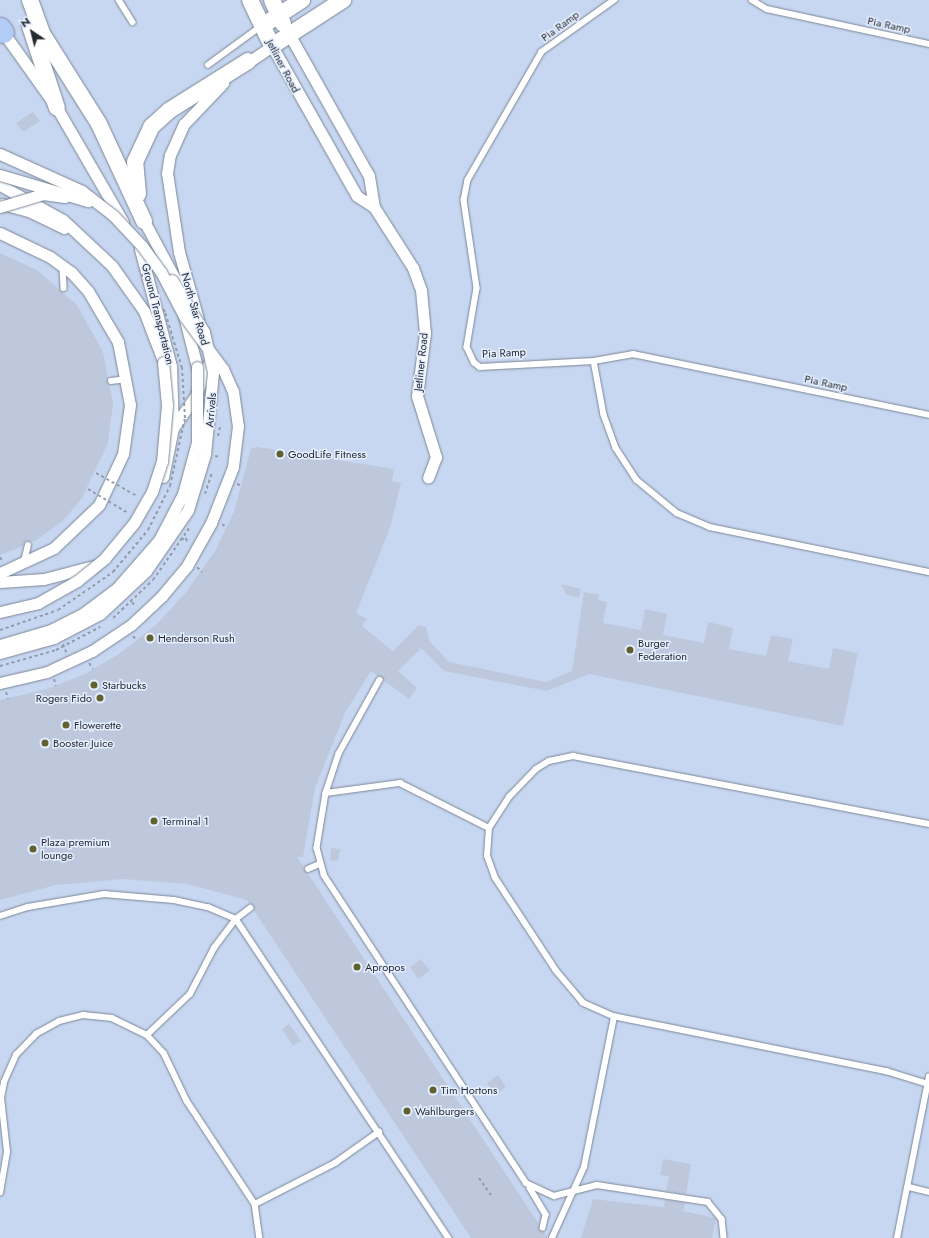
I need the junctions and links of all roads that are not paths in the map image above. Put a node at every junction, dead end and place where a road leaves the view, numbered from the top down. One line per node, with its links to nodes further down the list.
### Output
1 (26, 0): 18 (street)
2 (30, 0): 24 (street)
3 (119, 0): 10 (lane)
4 (250, 0): 11 (street, Jetliner Road)
5 (302, 0): 9 (street)
6 (343, 0): 13 (street)
7 (615, 0): 34 (lane, Pia Ramp)
8 (752, 0): 14 (lane, Pia Ramp)
9 (275, 7): 11 (street); 13 (street, Jetliner Road)
10 (133, 22)
11 (262, 26): 15 (street, Jetliner Road); 17 (lane)
12 (1, 30): 18 (street)
13 (289, 34): 15 (street); 23 (street, Jetliner Road)
14 (929, 44)
15 (272, 46): 16 (street, North Star Road); 23 (street, Jetliner Road)
16 (248, 61): 24 (street); 33 (street, North Star Road)
17 (208, 65)
18 (57, 108): 27 (street)
19 (0, 154): 25 (street, bridge)
20 (0, 175): 31 (street, Arrivals, bridge)
21 (0, 185): 28 (street)
22 (0, 206): 25 (street, bridge); 28 (street)
23 (374, 207): 40 (street, Jetliner Road)
24 (144, 221): 31 (street, bridge)
25 (127, 229): 32 (street, bridge)
26 (0, 232): 29 (street)
27 (140, 249): 33 (street); 39 (street, Ground Transportation)
28 (99, 253): 47 (street, bridge)
29 (63, 266): 30 (lane); 36 (street)
30 (64, 288)
31 (184, 295): 50 (street, Arrivals, bridge)
32 (184, 316): 49 (street, bridge); 52 (street, bridge)
33 (201, 329): 35 (street, North Star Road)
34 (594, 361): 38 (lane, Pia Ramp); 44 (lane)
35 (208, 364): 39 (street, Ground Transportation); 50 (street, North Star Road)
36 (127, 378): 37 (lane); 43 (street)
37 (112, 380)
38 (929, 415)
39 (173, 428): 42 (street, Ground Transportation)
40 (428, 478)
41 (28, 545): 43 (lane)
42 (106, 561): 46 (street, Ground Transportation); 48 (street, Ground Transportation)
43 (24, 564): 45 (street)
44 (929, 572)
45 (0, 573)
46 (0, 582)
47 (0, 612)
48 (0, 617)
49 (0, 645)
50 (0, 653)
51 (380, 680): 53 (lane)
52 (3, 688)
53 (326, 793): 55 (lane); 56 (lane)
54 (929, 824): 55 (lane)
55 (488, 828): 61 (lane)
56 (318, 864): 57 (lane); 66 (lane)
57 (308, 869)
58 (250, 908): 60 (lane)
59 (0, 916): 60 (lane)
60 (236, 919): 62 (lane); 65 (lane)
61 (614, 1017): 64 (lane); 68 (lane)
62 (147, 1035): 70 (lane); 71 (lane)
63 (929, 1077): 64 (lane)
64 (926, 1084): 67 (lane)
65 (379, 1132): 71 (lane); 74 (lane)
66 (526, 1183): 68 (lane); 72 (lane)
67 (909, 1187): 69 (lane); 77 (lane)
68 (573, 1191): 75 (lane); 76 (lane)
69 (929, 1192)
70 (0, 1193)
71 (255, 1204): 73 (lane)
72 (543, 1228)
73 (260, 1238)
74 (449, 1238)
75 (552, 1238)
76 (724, 1238)
77 (897, 1238)

